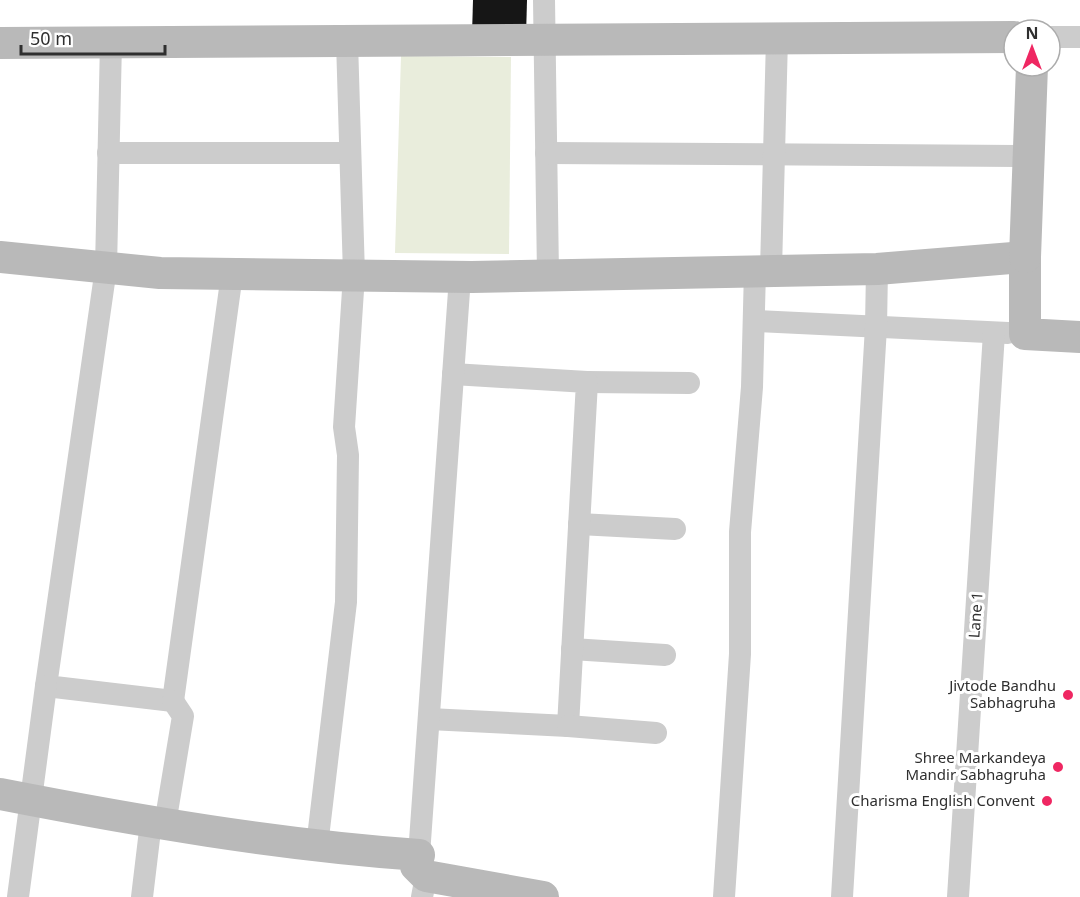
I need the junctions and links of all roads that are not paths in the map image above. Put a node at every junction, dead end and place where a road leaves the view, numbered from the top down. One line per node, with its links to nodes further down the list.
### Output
1 (544, 0): 5 (street)
2 (1002, 37): 6 (street)
3 (1062, 37): 4 (street)
4 (1080, 37)
5 (545, 39): 6 (street); 7 (street); 13 (street)
6 (777, 39): 14 (street)
7 (347, 41): 8 (street); 12 (street)
8 (111, 42): 9 (street); 11 (street)
9 (0, 43)
10 (1031, 78): 15 (street)
11 (108, 153): 12 (street); 18 (street)
12 (350, 153): 23 (street)
13 (546, 153): 14 (street); 22 (street)
14 (774, 156): 15 (street); 20 (street)
15 (1028, 156): 17 (street)
16 (0, 257): 18 (street)
17 (1025, 257): 19 (street); 28 (street)
18 (106, 268): 21 (street); 37 (street)
19 (877, 269): 20 (street); 26 (street)
20 (763, 270): 22 (street); 25 (street)
21 (232, 274): 23 (street); 38 (street)
22 (548, 274): 24 (street)
23 (354, 275): 24 (street); 45 (street)
24 (460, 277): 30 (street)
25 (754, 321): 26 (street); 51 (street)
26 (876, 327): 27 (street); 52 (street)
27 (994, 333): 28 (street); 53 (street, Lane 1)
28 (1025, 333): 29 (street)
29 (1080, 337)
30 (453, 374): 31 (street); 39 (street)
31 (587, 382): 32 (street); 33 (street)
32 (689, 383)
33 (579, 525): 34 (street); 35 (street)
34 (675, 529)
35 (572, 649): 36 (street); 40 (street)
36 (665, 655)
37 (45, 686): 38 (street); 43 (street)
38 (173, 702): 44 (street)
39 (429, 719): 40 (street); 46 (street)
40 (568, 726): 41 (street)
41 (656, 733)
42 (0, 794): 43 (street)
43 (31, 800): 44 (street); 48 (street)
44 (158, 823): 45 (street); 49 (street)
45 (317, 846): 46 (street)
46 (422, 876): 47 (street)
47 (484, 892): 50 (street)
48 (18, 897)
49 (142, 897)
50 (540, 897)
51 (724, 897)
52 (842, 897)
53 (958, 897)

